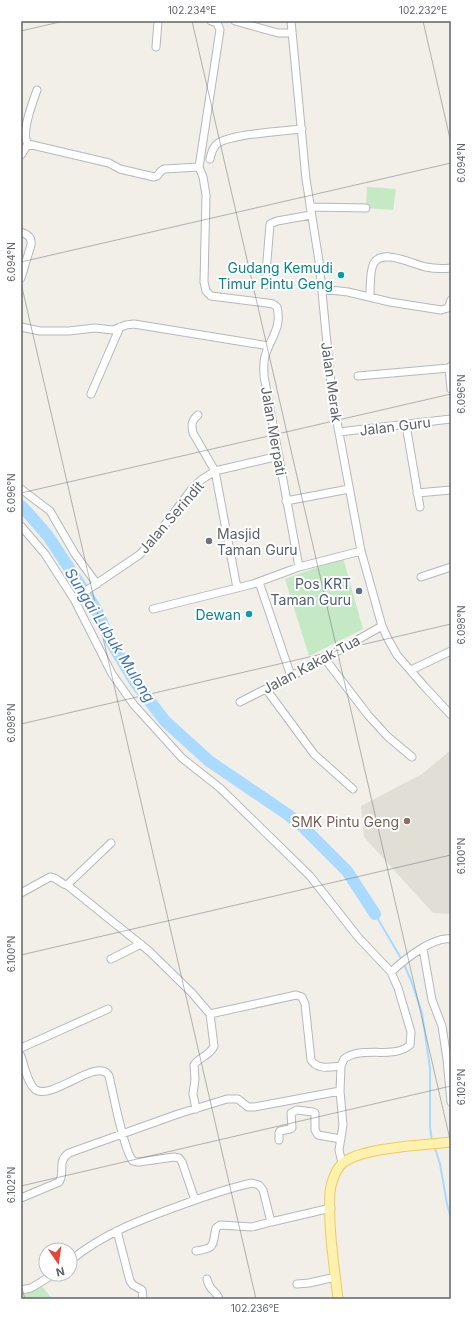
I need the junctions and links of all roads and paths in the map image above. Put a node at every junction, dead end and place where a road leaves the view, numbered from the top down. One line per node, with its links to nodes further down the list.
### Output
1 (158, 21): 6 (street)
2 (212, 21): 12 (street)
3 (235, 21): 5 (street)
4 (291, 21): 5 (street, Jalan Merak)
5 (292, 33): 8 (street, Jalan Merak)
6 (156, 47)
7 (37, 90): 9 (street)
8 (302, 129): 11 (street); 14 (street, Jalan Merak)
9 (28, 144): 10 (street); 12 (street)
10 (21, 155)
11 (210, 159)
12 (199, 167): 24 (street, Jalan Merpati)
13 (366, 208): 14 (street)
14 (311, 211): 18 (street); 19 (street, Jalan Merak)
15 (21, 232): 17 (street)
16 (451, 268): 20 (street)
17 (21, 278)
18 (265, 285)
19 (322, 289): 20 (street); 32 (street, Jalan Merak)
20 (370, 297): 21 (street)
21 (451, 300)
22 (21, 327): 23 (street)
23 (120, 327): 24 (street); 28 (street)
24 (269, 346): 33 (street, Jalan Merpati)
25 (450, 367): 26 (street); 27 (street)
26 (358, 376)
27 (451, 389)
28 (91, 394)
29 (198, 415): 34 (street)
30 (451, 419): 31 (street, Jalan Guru)
31 (406, 424): 32 (street, Jalan Guru); 38 (street)
32 (339, 432): 36 (street, Jalan Merak)
33 (279, 456): 34 (street, Jalan Serindit); 39 (street, Jalan Merpati)
34 (215, 471): 47 (street, Jalan Serindit); 48 (street)
35 (21, 489): 47 (street)
36 (349, 489): 39 (street); 42 (street, Jalan Merak)
37 (451, 490): 38 (street)
38 (418, 493): 40 (street)
39 (286, 501): 43 (street, Jalan Merpati)
40 (420, 507)
41 (21, 526): 49 (street)
42 (360, 551): 43 (street); 51 (street, Jalan Merak)
43 (298, 567): 46 (street)
44 (451, 567): 45 (street)
45 (421, 577)
46 (259, 582): 48 (street); 55 (street)
47 (95, 585): 49 (street, Jalan Serindit)
48 (237, 588): 50 (street)
49 (75, 598): 68 (street)
50 (153, 609)
51 (382, 626): 53 (street, Jalan Kakak Tua); 54 (street, Jalan Merak)
52 (451, 651): 54 (street)
53 (324, 659): 55 (street, Jalan Kakak Tua); 59 (street)
54 (412, 670): 58 (street, Jalan Merak)
55 (291, 676): 56 (street, Jalan Kakak Tua)
56 (266, 689): 57 (street, Jalan Kakak Tua); 60 (street)
57 (240, 702)
58 (451, 715)
59 (412, 757)
60 (353, 789)
61 (111, 843): 62 (street)
62 (67, 885): 63 (street); 65 (street)
63 (21, 894)
64 (451, 939): 66 (street)
65 (141, 944): 67 (street); 70 (street)
66 (423, 949): 68 (street); 75 (street)
67 (112, 959)
68 (394, 969): 73 (street)
69 (108, 1009): 71 (street)
70 (210, 1014): 73 (street); 76 (street)
71 (21, 1048)
72 (21, 1056): 77 (street)
73 (341, 1066): 74 (street)
74 (340, 1091): 76 (street); 78 (street)
75 (451, 1102)
76 (196, 1109): 77 (street)
77 (122, 1135): 82 (street); 83 (street)
78 (341, 1139): 79 (street); 81 (street)
79 (279, 1140)
80 (451, 1142): 81 (main road)
81 (342, 1163): 84 (main road)
82 (21, 1198)
83 (195, 1200): 85 (street); 86 (street)
84 (331, 1208): 85 (street); 89 (main road)
85 (271, 1222): 87 (street)
86 (117, 1231): 88 (street); 94 (street)
87 (196, 1251)
88 (78, 1255)
89 (336, 1277): 92 (street); 96 (main road)
90 (207, 1279): 95 (street)
91 (41, 1282): 93 (street)
92 (296, 1284)
93 (21, 1290)
94 (144, 1299)
95 (219, 1299)
96 (338, 1299)

